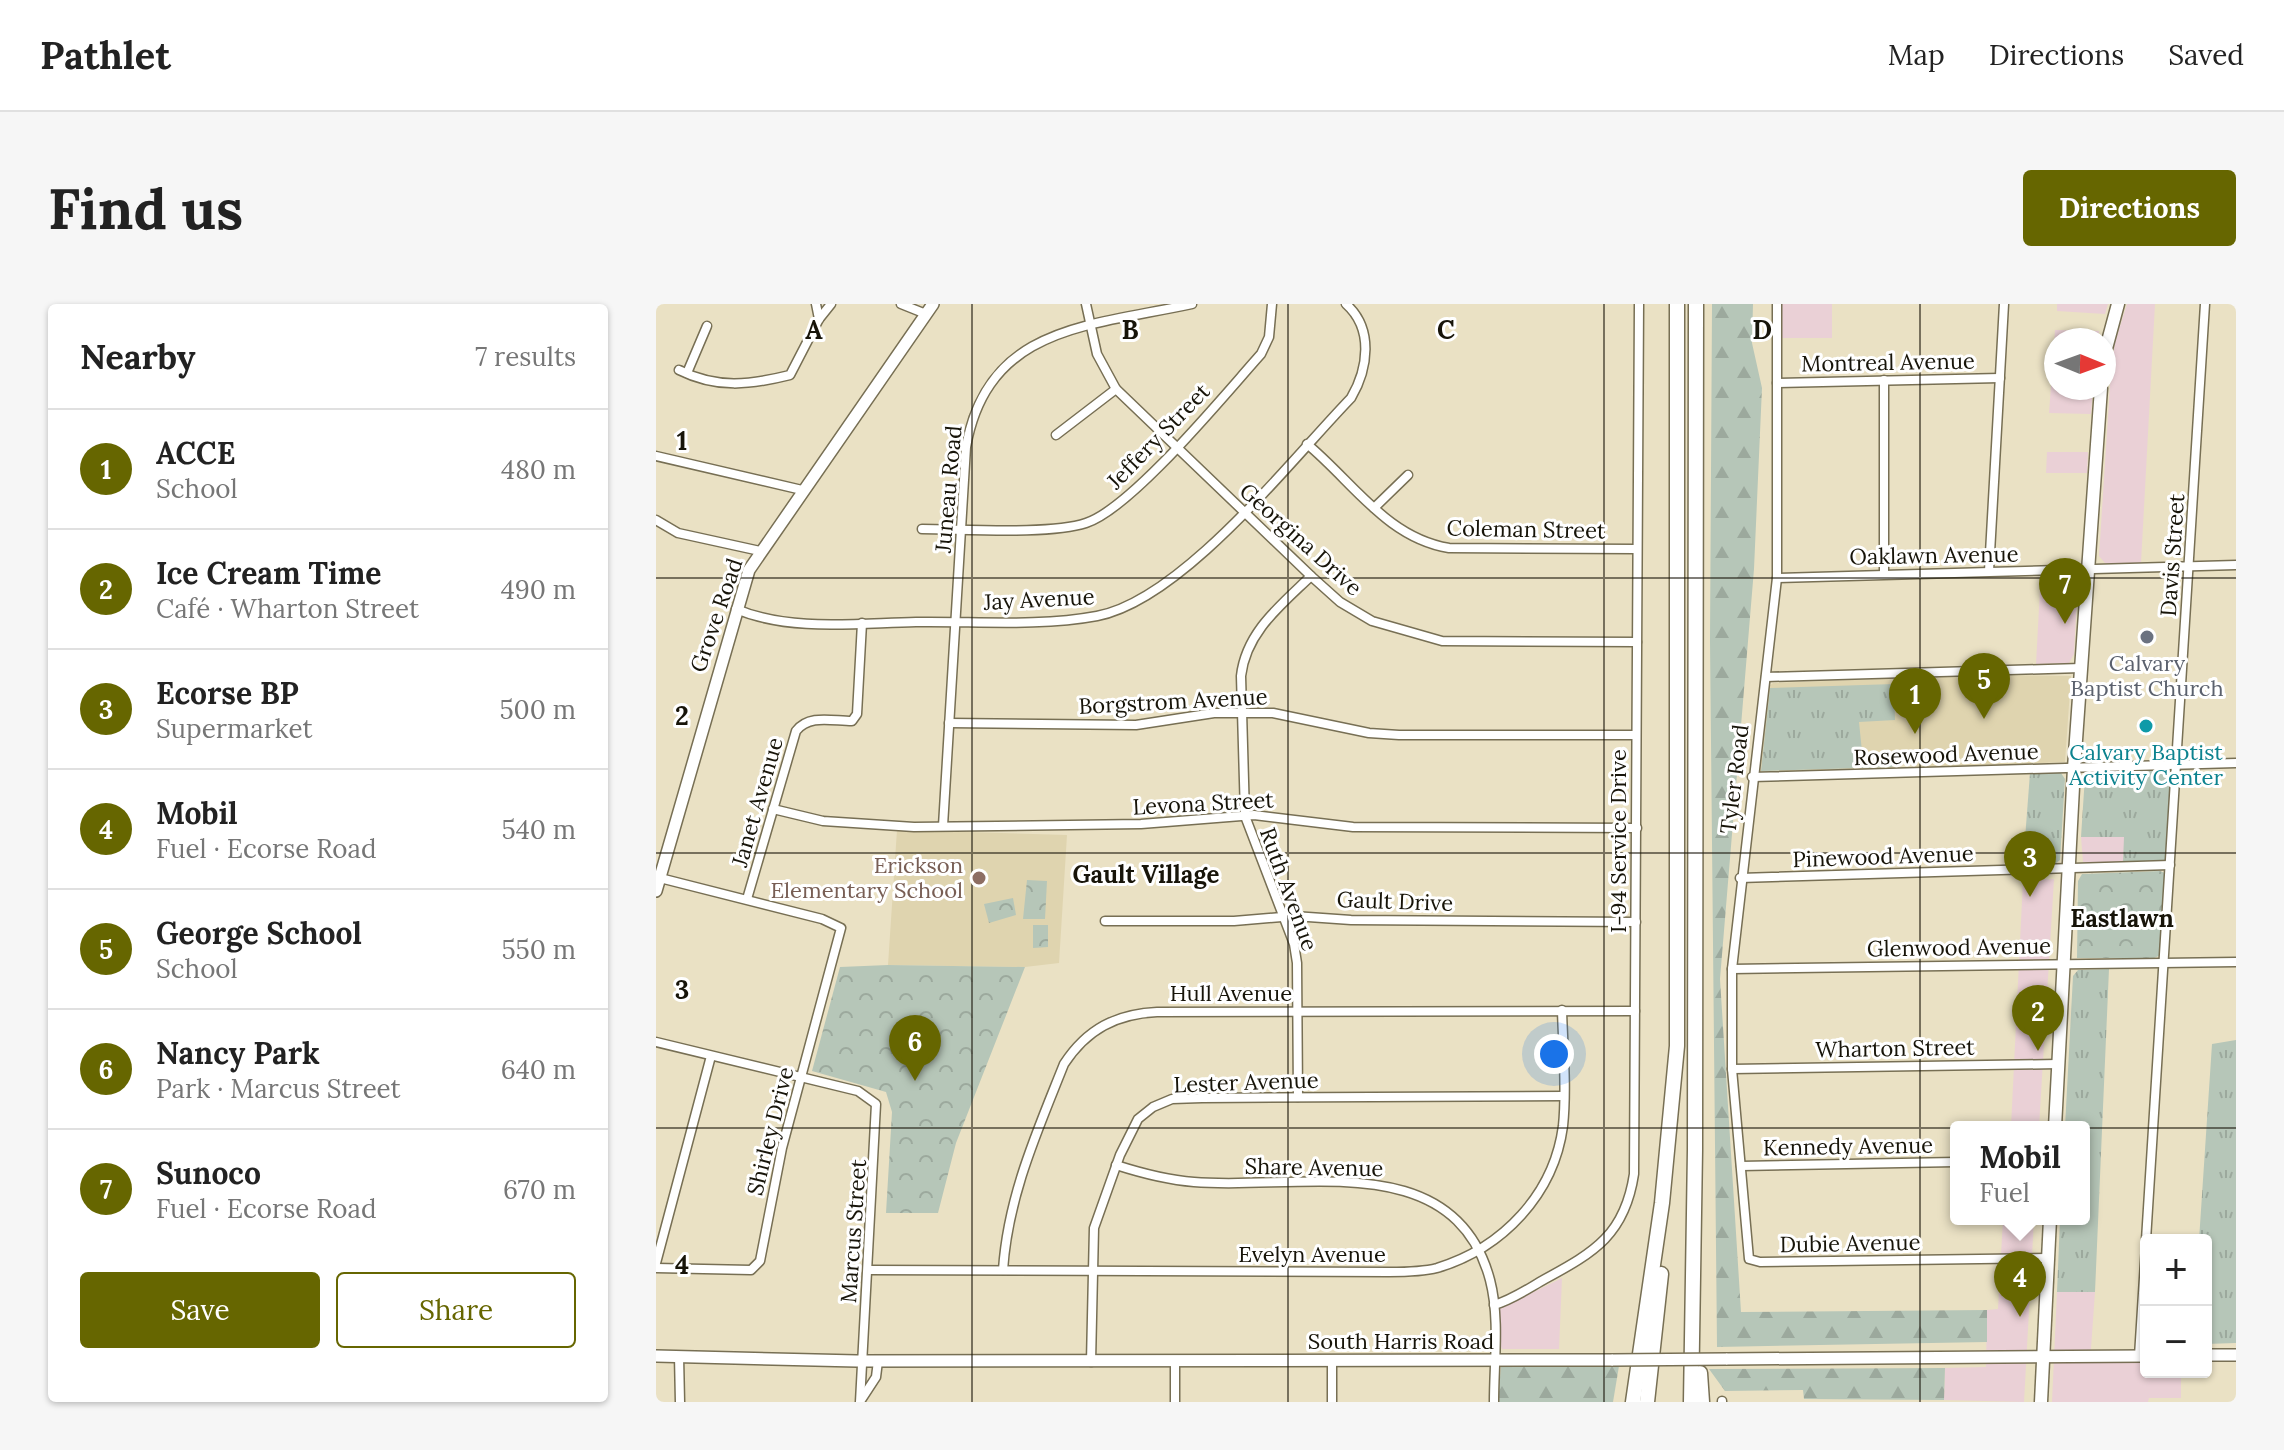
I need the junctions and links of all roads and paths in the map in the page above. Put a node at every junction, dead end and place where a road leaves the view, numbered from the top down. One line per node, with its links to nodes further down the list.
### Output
1 (816, 304): 16 (street)
2 (831, 304): 16 (street)
3 (901, 304): 15 (street)
4 (1086, 304): 18 (street, Georgina Drive)
5 (1192, 304): 18 (street, Juneau Road)
6 (1272, 304): 27 (street, Jeffery Street)
7 (1346, 304): 26 (street, Jay Avenue)
8 (1639, 304): 36 (street, I-94 Service Drive)
9 (1677, 304): 89 (highway)
10 (1696, 304): 100 (highway)
11 (1777, 304): 22 (street, Tyler Road)
12 (2004, 304): 20 (street)
13 (2118, 304): 19 (main road)
14 (2205, 304): 39 (street, Davis Street)
15 (928, 307): 30 (main road, Grove Road)
16 (819, 319): 17 (street)
17 (707, 326)
18 (1091, 326): 23 (street, Georgina Drive); 35 (street, Juneau Road)
19 (2112, 328)
20 (2000, 378): 21 (street, Montreal Avenue); 41 (street)
21 (1884, 380): 22 (street, Montreal Avenue); 42 (street)
22 (1777, 383): 44 (street, Tyler Road)
23 (1116, 389): 25 (street); 27 (street, Georgina Drive)
24 (2100, 400): 40 (main road)
25 (1056, 435)
26 (1307, 444): 31 (street, Coleman Street); 32 (street, Jay Avenue)
27 (1175, 447): 32 (street, Georgina Drive); 35 (street, Jeffery Street)
28 (656, 456): 30 (street)
29 (1408, 475): 31 (street)
30 (802, 490): 37 (main road, Grove Road)
31 (1374, 508): 36 (street, Coleman Street)
32 (1243, 512): 43 (street, Georgina Drive); 46 (street, Jay Avenue)
33 (656, 520): 37 (street)
34 (922, 529): 35 (street, Jeffery Street)
35 (962, 529): 46 (street, Juneau Road)
36 (1637, 549): 48 (street, I-94 Service Drive)
37 (760, 551): 45 (main road, Grove Road)
38 (2236, 565): 39 (street, Oaklawn Avenue)
39 (2189, 566): 40 (street, Oaklawn Avenue); 55 (street, Davis Street)
40 (2088, 570): 41 (street, Oaklawn Avenue); 49 (main road)
41 (1989, 571): 42 (street, Oaklawn Avenue)
42 (1884, 574): 44 (street, Oaklawn Avenue)
43 (1311, 576): 48 (street, Georgina Drive); 51 (street, Ruth Avenue)
44 (1777, 578): 50 (street, Tyler Road)
45 (736, 609): 47 (street, Jay Avenue); 64 (main road, Grove Road)
46 (956, 622): 47 (street, Jay Avenue); 52 (street, Juneau Road)
47 (862, 623): 58 (street, Janet Avenue)
48 (1637, 642): 53 (street, I-94 Service Drive)
49 (2081, 668): 50 (street); 56 (main road)
50 (1766, 677): 57 (street, Tyler Road)
51 (1241, 712): 52 (street, Borgstrom Avenue); 53 (street, Borgstrom Avenue); 59 (street, Ruth Avenue)
52 (949, 723): 60 (street, Juneau Road)
53 (1636, 735): 61 (street, I-94 Service Drive)
54 (2236, 763): 55 (street, Rosewood Avenue)
55 (2177, 765): 56 (street, Rosewood Avenue); 62 (street, Davis Street)
56 (2074, 768): 57 (street, Rosewood Avenue); 63 (main road)
57 (1752, 777): 65 (street, Tyler Road)
58 (773, 809): 60 (street, Levona Street); 67 (street, Janet Avenue)
59 (1245, 816): 60 (street, Levona Street); 61 (street, Levona Street); 68 (street, Ruth Avenue)
60 (943, 826)
61 (1637, 828): 70 (street, I-94 Service Drive)
62 (2170, 865): 63 (street, Pinewood Avenue); 72 (street, Davis Street)
63 (2069, 869): 65 (street, Pinewood Avenue); 73 (main road)
64 (660, 878): 66 (main road, Grove Road); 67 (street)
65 (1740, 878): 74 (street, Tyler Road)
66 (656, 891)
67 (747, 899): 82 (street, Shirley Drive)
68 (1284, 916): 69 (street, Gault Drive); 70 (street, Gault Drive); 76 (street, Ruth Avenue)
69 (1105, 921)
70 (1636, 922): 77 (street, I-94 Service Drive)
71 (2236, 962): 72 (street, Glenwood Avenue)
72 (2165, 963): 73 (street, Glenwood Avenue); 91 (street, Davis Street)
73 (2064, 964): 74 (street, Glenwood Avenue); 80 (main road)
74 (1732, 969): 81 (street, Tyler Road)
75 (1562, 1010): 76 (street, Hull Avenue); 77 (street, Hull Avenue); 83 (street, Evelyn Avenue)
76 (1298, 1011): 84 (street, Ruth Avenue); 97 (street, Hull Avenue)
77 (1635, 1011): 99 (street, I-94 Service Drive)
78 (656, 1042): 79 (street)
79 (711, 1056): 82 (street); 95 (street)
80 (2058, 1064): 81 (street, Wharton Street); 85 (main road)
81 (1732, 1069): 88 (street, Tyler Road)
82 (801, 1078): 95 (street, Shirley Drive); 96 (street, Marcus Street)
83 (1564, 1096): 84 (street, Lester Avenue); 92 (street, Evelyn Avenue)
84 (1298, 1097): 87 (street, Lester Avenue)
85 (2055, 1121)
86 (1950, 1162): 88 (street, Kennedy Avenue)
87 (1116, 1165): 92 (street, Share Avenue); 98 (street, Lester Avenue)
88 (1741, 1166): 94 (street, Tyler Road)
89 (1662, 1203): 118 (highway); 119 (highway)
90 (2050, 1225): 93 (main road)
91 (2147, 1234)
92 (1477, 1251): 98 (street, Evelyn Avenue); 99 (street, Share Avenue)
93 (2049, 1258): 94 (street, Dubie Avenue); 106 (main road)
94 (1749, 1259)
95 (656, 1266)
96 (869, 1270): 97 (street, Evelyn Avenue); 107 (street, Marcus Street)
97 (1003, 1270): 98 (street, Evelyn Avenue)
98 (1091, 1272): 112 (street, Lester Avenue)
99 (1494, 1305): 111 (street, Share Avenue)
100 (1692, 1333): 120 (highway); 121 (highway)
101 (2212, 1355): 102 (main road)
102 (2236, 1355)
103 (656, 1356): 104 (main road, South Harris Road)
104 (679, 1356): 107 (main road, South Harris Road); 113 (street)
105 (2140, 1356): 106 (main road, South Harris Road)
106 (2043, 1357): 111 (main road, South Harris Road, bridge); 122 (main road)
107 (863, 1361): 108 (main road, South Harris Road); 114 (street, Marcus Street)
108 (878, 1361): 112 (main road, South Harris Road); 114 (street)
109 (1175, 1361): 110 (main road, South Harris Road); 112 (main road, South Harris Road); 115 (street)
110 (1332, 1361): 111 (main road, South Harris Road); 116 (street)
111 (1494, 1361): 117 (street, Share Avenue)
112 (1091, 1362)
113 (680, 1402)
114 (860, 1402)
115 (1175, 1402)
116 (1332, 1402)
117 (1494, 1402)
118 (1633, 1402)
119 (1647, 1402)
120 (1691, 1402)
121 (1702, 1402)
122 (2041, 1402)

